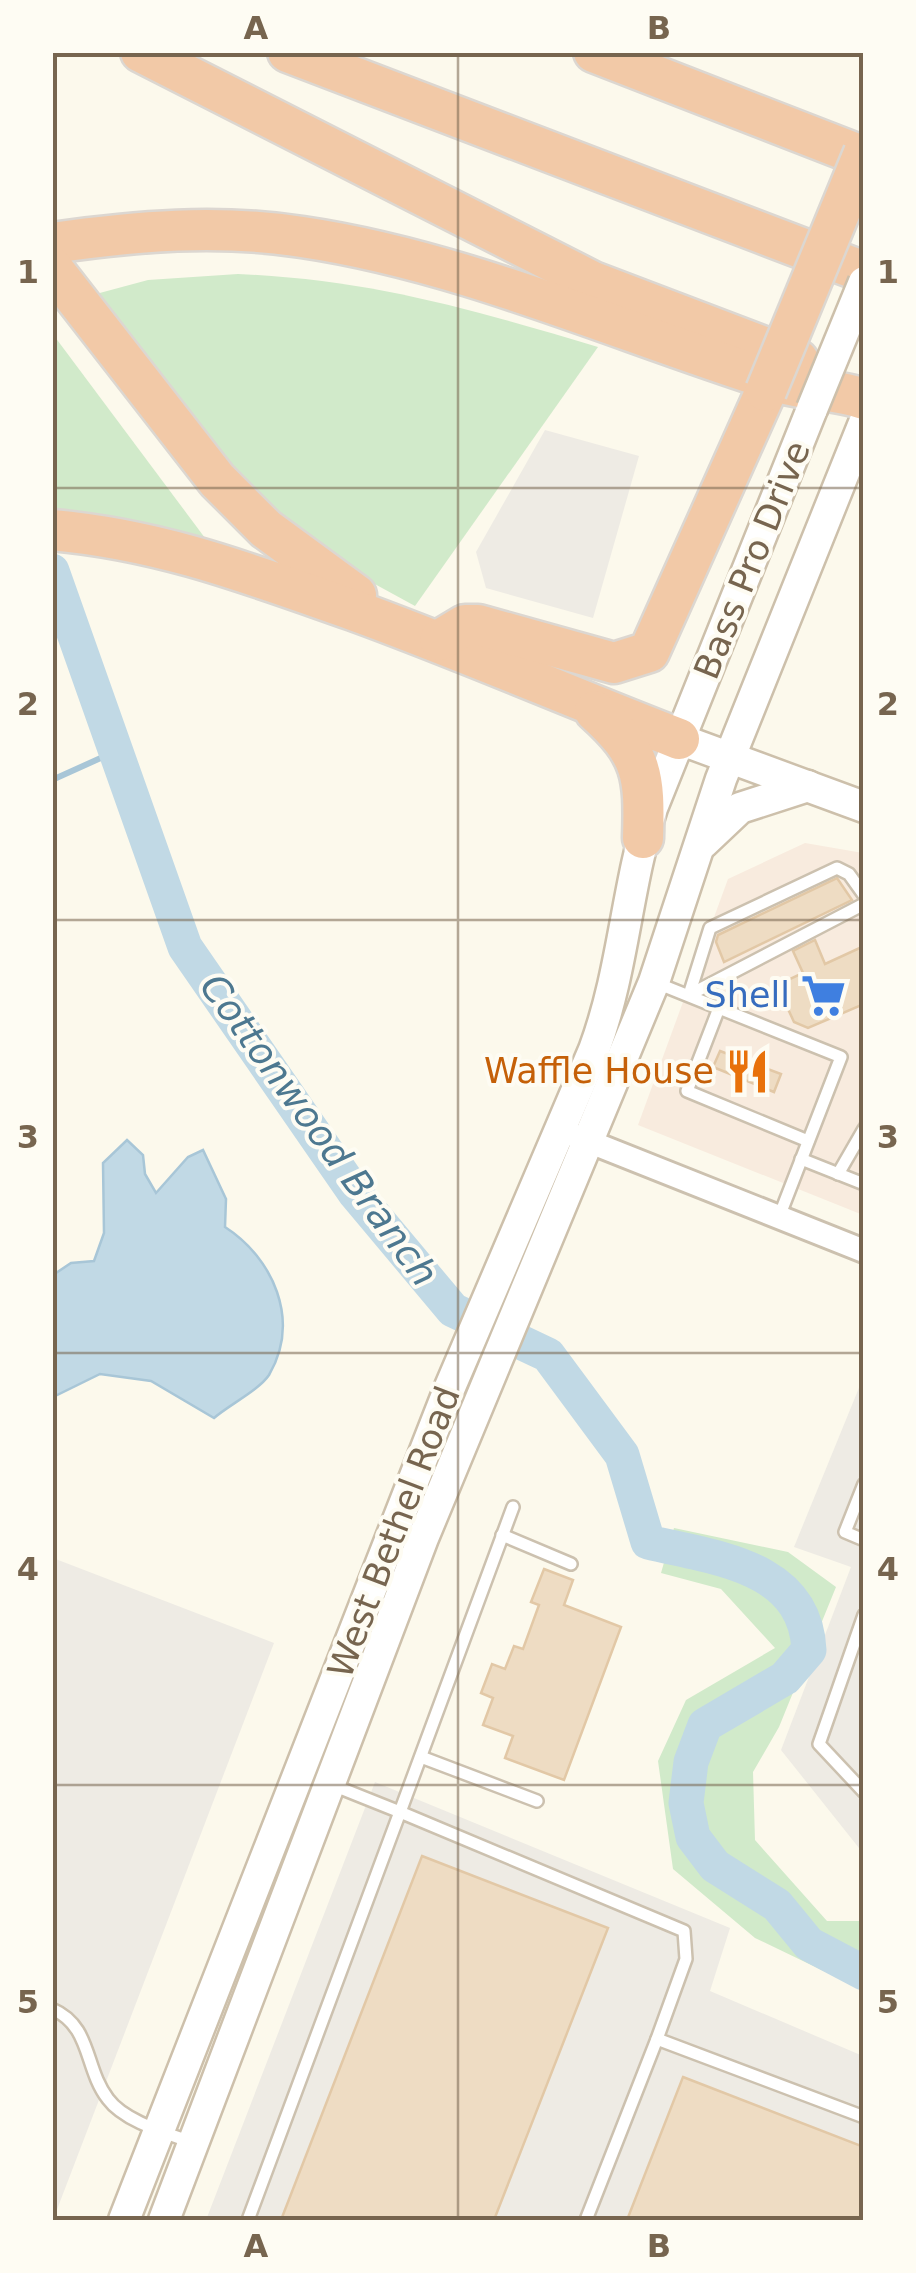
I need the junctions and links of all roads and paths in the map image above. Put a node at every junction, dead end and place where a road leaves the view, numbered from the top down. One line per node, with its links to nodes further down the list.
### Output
1 (141, 52): 10 (highway)
2 (288, 52): 8 (highway)
3 (594, 52): 5 (highway)
4 (656, 52): 5 (highway)
5 (856, 153): 12 (highway, bridge)
6 (52, 243): 10 (highway)
7 (52, 268): 12 (highway)
8 (864, 272)
9 (864, 282): 14 (main road, Bass Pro Drive, bridge)
10 (859, 413): 15 (main road, Bass Pro Drive)
11 (52, 530): 12 (highway)
12 (432, 637): 13 (highway)
13 (585, 701): 14 (highway); 18 (highway)
14 (679, 738): 15 (main road); 18 (main road, Bass Pro Drive)
15 (730, 756): 16 (main road); 19 (main road, Bass Pro Drive)
16 (808, 786): 17 (main road); 19 (main road)
17 (864, 807)
18 (643, 838): 25 (main road, West Bethel Road)
19 (697, 848): 22 (main road, Bass Pro Drive)
20 (864, 895): 23 (lane)
21 (864, 904): 23 (lane)
22 (654, 982): 23 (lane); 27 (main road, West Bethel Road)
23 (689, 995): 24 (lane)
24 (719, 1008): 28 (lane); 28 (lane)
25 (558, 1129): 27 (street); 41 (main road, West Bethel Road)
26 (864, 1129): 30 (lane)
27 (588, 1141): 32 (street); 42 (main road, West Bethel Road)
28 (808, 1141): 29 (lane)
29 (800, 1159): 30 (lane); 32 (lane)
30 (838, 1174): 31 (lane)
31 (864, 1184)
32 (778, 1217): 33 (street)
33 (864, 1251)
34 (864, 1484): 37 (lane)
35 (514, 1507): 36 (lane)
36 (502, 1535): 38 (lane); 40 (lane)
37 (864, 1540)
38 (571, 1564)
39 (864, 1615): 43 (lane)
40 (421, 1757): 44 (lane); 45 (lane)
41 (300, 1772): 42 (main road); 49 (main road, West Bethel Road)
42 (330, 1784): 45 (lane); 50 (main road, West Bethel Road)
43 (864, 1792)
44 (537, 1801)
45 (400, 1812): 47 (lane); 53 (lane)
46 (52, 2009): 49 (lane)
47 (657, 2038): 48 (lane); 54 (lane)
48 (864, 2117)
49 (159, 2130): 50 (lane); 51 (main road, West Bethel Road)
50 (195, 2144): 52 (main road, West Bethel Road)
51 (124, 2220)
52 (164, 2220)
53 (248, 2220)
54 (586, 2220)

